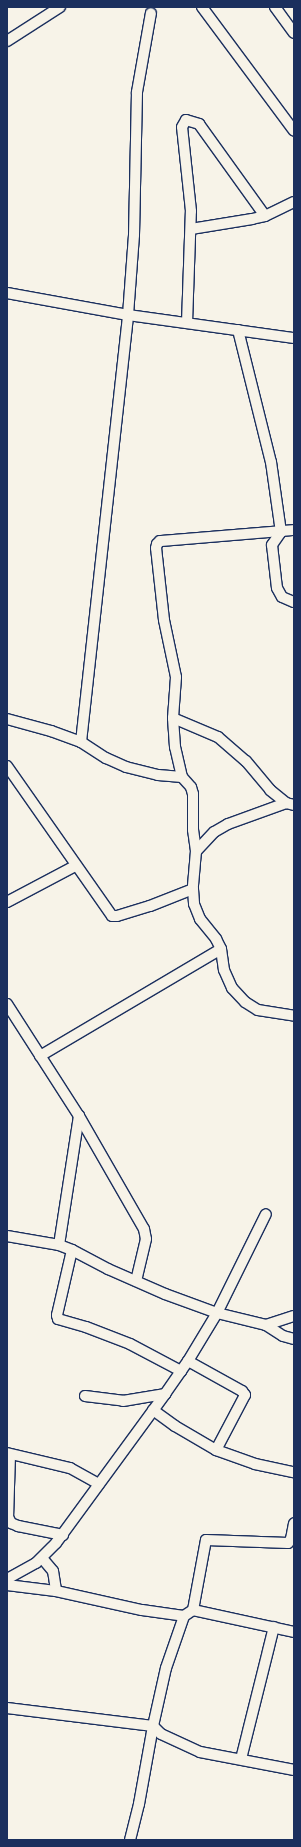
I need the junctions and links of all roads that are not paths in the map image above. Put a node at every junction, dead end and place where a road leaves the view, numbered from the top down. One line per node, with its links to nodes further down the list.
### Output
1 (60, 7): 6 (street)
2 (202, 7): 7 (street)
3 (275, 7): 5 (street)
4 (151, 13): 12 (street)
5 (294, 34)
6 (7, 41)
7 (294, 131)
8 (294, 202): 9 (street)
9 (265, 216): 10 (street); 10 (street)
10 (191, 229): 13 (street)
11 (7, 293): 12 (street)
12 (128, 315): 13 (street); 21 (street)
13 (187, 323): 14 (street)
14 (238, 330): 15 (street); 17 (street)
15 (294, 338)
16 (294, 530): 17 (street)
17 (281, 532): 18 (street); 19 (street)
18 (294, 602)
19 (173, 718): 23 (street); 24 (street)
20 (7, 719): 21 (street)
21 (81, 742): 23 (street)
22 (7, 766): 26 (street)
23 (182, 777): 25 (street)
24 (290, 804): 25 (street)
25 (196, 850): 27 (street)
26 (75, 866): 27 (street); 28 (street)
27 (193, 889): 29 (street)
28 (8, 899)
29 (221, 949): 31 (street); 32 (street)
30 (7, 1004): 32 (street)
31 (294, 1016)
32 (40, 1056): 33 (street)
33 (79, 1116): 36 (street); 38 (street)
34 (266, 1214): 39 (street)
35 (7, 1236): 36 (street)
36 (59, 1245): 37 (street)
37 (72, 1250): 38 (street); 44 (street)
38 (136, 1281): 39 (street)
39 (217, 1313): 41 (street); 43 (street)
40 (294, 1316): 41 (street)
41 (266, 1325): 42 (street)
42 (294, 1339)
43 (188, 1361): 44 (street); 48 (street)
44 (181, 1371): 45 (street)
45 (165, 1394): 46 (street); 47 (street)
46 (85, 1396)
47 (153, 1410): 48 (street); 51 (street)
48 (216, 1450): 50 (street)
49 (9, 1454): 51 (street); 53 (street)
50 (294, 1472)
51 (99, 1484): 53 (street)
52 (294, 1523): 58 (street)
53 (63, 1535): 54 (street)
54 (42, 1558): 55 (street); 57 (street)
55 (7, 1579)
56 (7, 1585): 57 (street)
57 (56, 1591): 59 (street)
58 (193, 1610): 59 (street); 60 (street)
59 (184, 1616): 63 (street)
60 (274, 1627): 61 (street); 64 (street)
61 (294, 1632)
62 (7, 1708): 63 (street)
63 (153, 1726): 64 (street); 66 (street)
64 (242, 1759): 65 (street)
65 (294, 1770)
66 (130, 1840)

